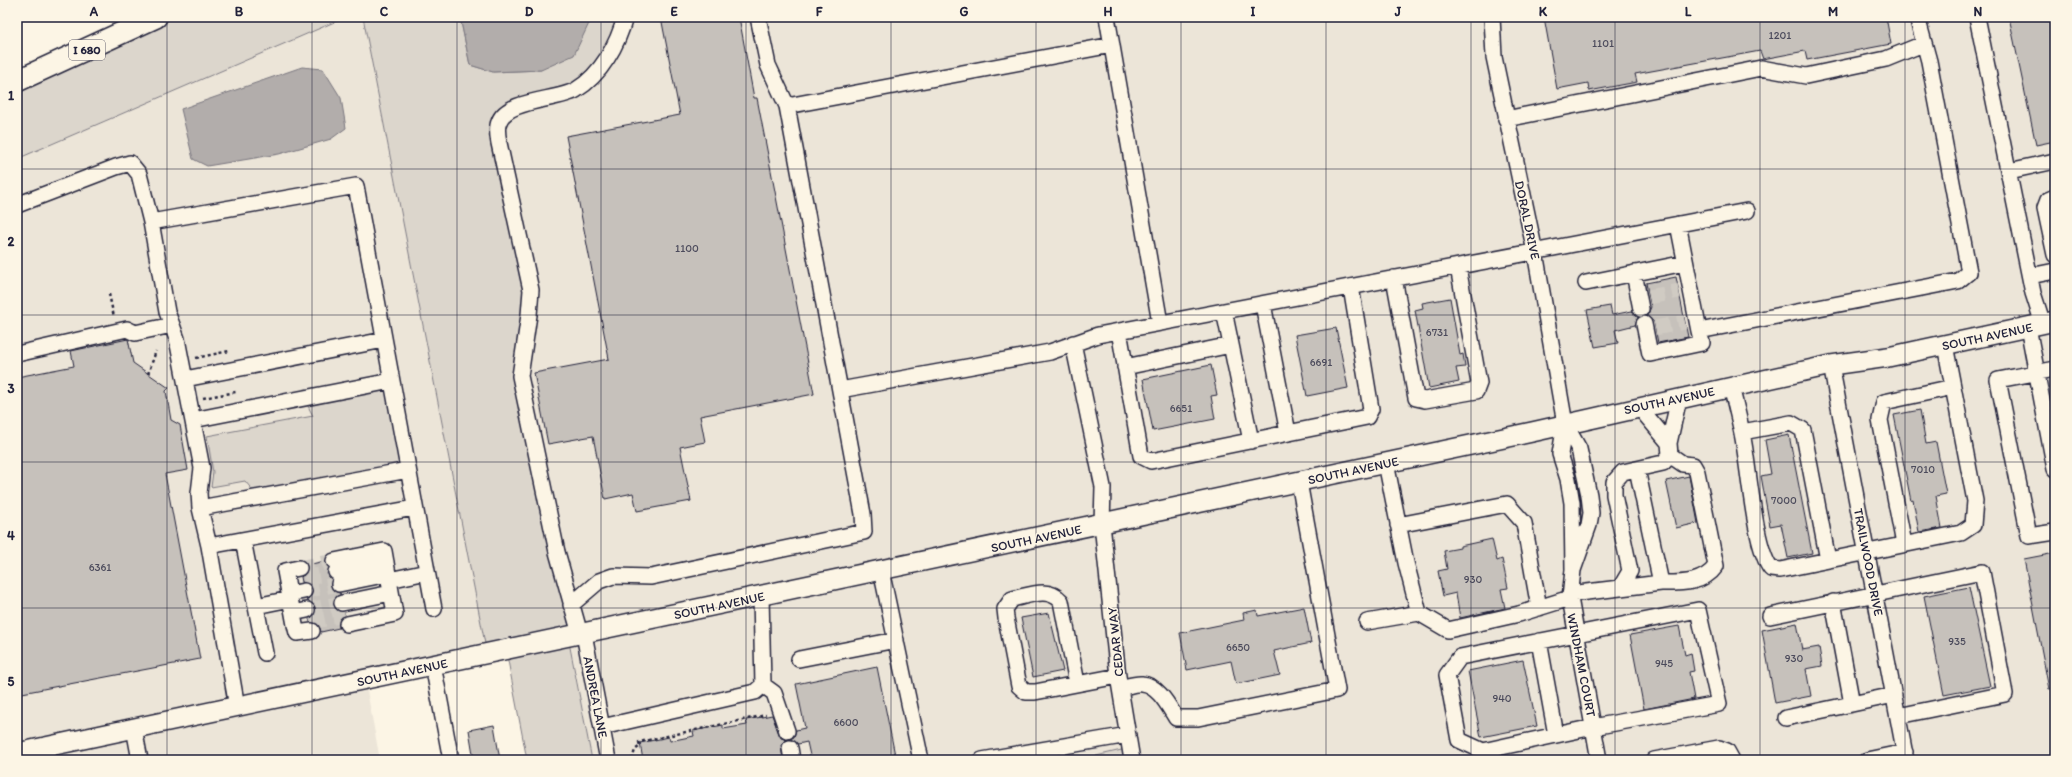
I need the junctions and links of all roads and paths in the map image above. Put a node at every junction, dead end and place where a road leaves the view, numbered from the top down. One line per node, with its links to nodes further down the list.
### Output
1 (156, 17): 10 (highway, I 680)
2 (625, 17): 94 (street, ANDREA LANE)
3 (758, 17): 11 (street)
4 (1107, 17): 9 (street)
5 (1492, 17): 12 (street, DORAL DRIVE)
6 (1918, 17): 8 (street)
7 (1977, 17): 14 (street)
8 (1923, 44): 12 (street); 36 (street)
9 (1112, 46): 11 (street); 35 (street)
10 (17, 81)
11 (787, 106): 58 (street)
12 (1506, 119): 20 (street, DORAL DRIVE)
13 (2055, 161): 14 (street)
14 (2009, 171): 26 (street)
15 (2055, 197): 21 (street)
16 (17, 205): 18 (street)
17 (1747, 211): 19 (street)
18 (151, 222): 38 (street); 41 (street)
19 (1678, 224): 20 (street); 22 (street)
20 (1535, 252): 23 (street); 64 (street, DORAL DRIVE)
21 (2055, 255)
22 (1685, 263): 25 (street); 36 (street)
23 (1458, 266): 27 (street); 27 (street)
24 (2055, 271): 26 (street)
25 (1634, 273): 28 (street); 31 (street)
26 (2030, 276): 37 (street)
27 (1394, 278): 29 (street)
28 (1586, 283)
29 (1351, 287): 32 (street); 66 (street)
30 (109, 294): 34 (path)
31 (1643, 302)
32 (1263, 304): 33 (street); 66 (street)
33 (1224, 311): 35 (street); 43 (street)
34 (114, 319)
35 (1160, 323): 40 (street)
36 (1694, 324): 39 (street)
37 (2042, 324): 44 (main road, SOUTH AVENUE); 52 (street)
38 (172, 326): 47 (street); 54 (street)
39 (1648, 327)
40 (1119, 331): 42 (street); 50 (street)
41 (384, 340): 54 (street); 55 (street)
42 (1073, 343): 58 (street); 76 (street, CEDAR WAY)
43 (1231, 345): 50 (street); 67 (street)
44 (1945, 345): 49 (main road, SOUTH AVENUE); 57 (street)
45 (156, 350): 53 (path)
46 (229, 351): 48 (path)
47 (17, 354)
48 (194, 358)
49 (1831, 365): 56 (main road, SOUTH AVENUE); 82 (street, TRAILWOOD DRIVE)
50 (1126, 367): 67 (street)
51 (2055, 369): 52 (street)
52 (2037, 373): 71 (street); 78 (street)
53 (148, 374)
54 (185, 379): 63 (street)
55 (391, 380): 63 (street); 72 (street)
56 (1731, 387): 60 (main road, SOUTH AVENUE); 65 (street)
57 (1953, 387): 80 (street); 80 (street)
58 (840, 390): 94 (street)
59 (236, 392): 61 (path)
60 (1679, 398): 62 (main road, SOUTH AVENUE); 68 (street)
61 (199, 399)
62 (1639, 407): 64 (main road, SOUTH AVENUE); 68 (street)
63 (193, 420): 74 (street)
64 (1566, 424): 69 (main road, SOUTH AVENUE); 91 (street, WINDHAM COURT)
65 (1742, 432): 83 (street); 83 (street)
66 (1288, 433): 67 (street)
67 (1251, 441)
68 (1670, 449): 70 (street); 87 (street)
69 (1386, 463): 73 (main road, SOUTH AVENUE); 77 (street)
70 (1637, 469): 87 (street); 88 (street)
71 (2055, 469)
72 (408, 470): 74 (street); 75 (street)
73 (1299, 482): 76 (main road, SOUTH AVENUE); 108 (street)
74 (200, 508): 81 (street)
75 (414, 508): 79 (street); 85 (street)
76 (1102, 524): 84 (main road, SOUTH AVENUE); 108 (street, CEDAR WAY)
77 (1398, 525): 96 (street); 98 (street)
78 (2055, 532)
79 (243, 540): 81 (street); 95 (street)
80 (1904, 544): 82 (street)
81 (209, 546): 113 (street)
82 (1866, 551): 83 (street); 89 (street, TRAILWOOD DRIVE)
83 (1828, 560)
84 (882, 570): 90 (main road, SOUTH AVENUE); 103 (street)
85 (427, 572): 86 (street); 97 (street)
86 (390, 583): 86 (street); 86 (street)
87 (1661, 583): 88 (street)
88 (1620, 588): 91 (street)
89 (1875, 594): 93 (street); 111 (street, TRAILWOOD DRIVE); 115 (street)
90 (761, 596): 102 (main road, SOUTH AVENUE); 110 (street)
91 (1570, 596): 96 (street); 101 (street, WINDHAM COURT)
92 (299, 601): 95 (street)
93 (1833, 602): 99 (street); 112 (street)
94 (571, 605): 102 (street, ANDREA LANE)
95 (256, 606): 105 (street)
96 (1539, 608): 98 (street)
97 (434, 609)
98 (1419, 613): 100 (street)
99 (1770, 616)
100 (1367, 622)
101 (1575, 633): 104 (street); 118 (street, WINDHAM COURT); 118 (street)
102 (582, 634): 107 (main road, SOUTH AVENUE); 117 (street, ANDREA LANE)
103 (896, 640): 106 (street); 129 (street)
104 (1539, 641): 122 (street); 122 (street)
105 (265, 653)
106 (799, 659)
107 (433, 665): 113 (main road, SOUTH AVENUE); 126 (street)
108 (1119, 682): 109 (street); 121 (street, CEDAR WAY)
109 (1077, 683): 109 (street)
110 (763, 685): 114 (street); 117 (street)
111 (1894, 695): 112 (street); 115 (street, TRAILWOOD DRIVE)
112 (1852, 704): 116 (street)
113 (237, 707): 119 (main road, SOUTH AVENUE)
114 (780, 712): 120 (street); 128 (path)
115 (1898, 716): 124 (street, TRAILWOOD DRIVE)
116 (1786, 718)
117 (602, 727): 127 (street, ANDREA LANE)
118 (1593, 727): 122 (street); 132 (street, WINDHAM COURT)
119 (134, 728): 123 (main road, SOUTH AVENUE); 125 (street)
120 (786, 731)
121 (1128, 735): 130 (street); 131 (street, CEDAR WAY)
122 (1556, 735)
123 (17, 753)
124 (1906, 756): 135 (street)
125 (140, 760)
126 (450, 760)
127 (608, 760)
128 (632, 760)
129 (921, 760)
130 (982, 760)
131 (1132, 760)
132 (1600, 760)
133 (1654, 760): 134 (street)
134 (1732, 760)
135 (1868, 760)

